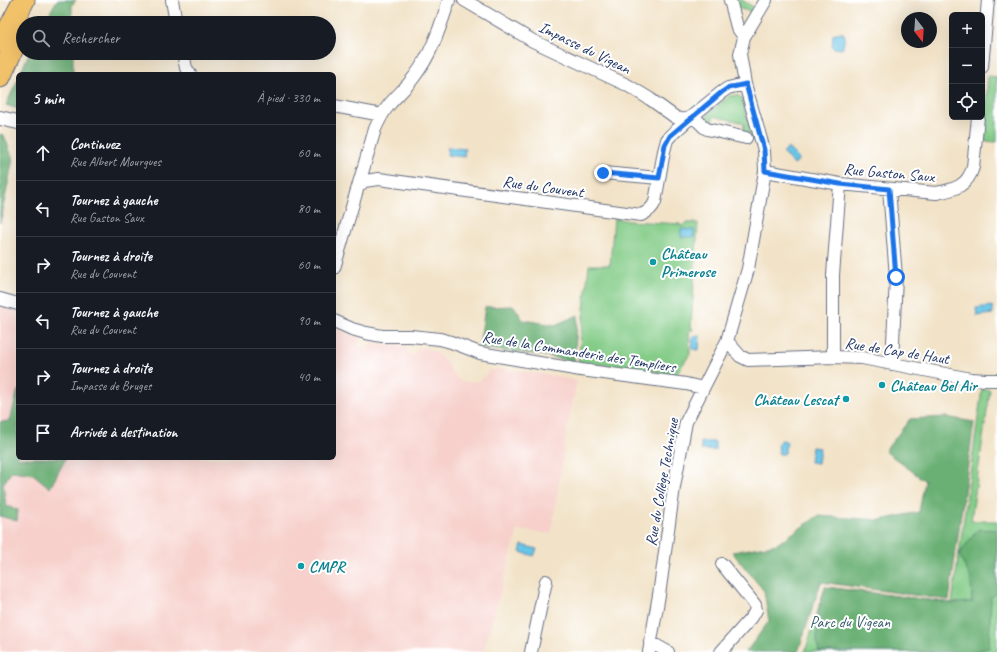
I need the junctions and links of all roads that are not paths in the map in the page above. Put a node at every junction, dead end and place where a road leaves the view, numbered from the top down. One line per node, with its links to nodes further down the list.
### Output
1 (24, 0): 13 (highway)
2 (39, 0): 9 (highway)
3 (172, 0): 10 (street)
4 (449, 0): 20 (street)
5 (464, 0): 21 (street, Impasse du Vigean)
6 (730, 0): 11 (street)
7 (766, 0): 11 (street)
8 (988, 0): 14 (street)
9 (30, 16)
10 (175, 16)
11 (744, 37): 18 (street)
12 (16, 42): 17 (highway)
13 (0, 46)
14 (984, 48)
15 (184, 60): 16 (street)
16 (189, 72)
17 (0, 77)
18 (746, 84): 21 (street, Rue du Couvent); 24 (street)
19 (336, 106): 20 (street)
20 (382, 115): 28 (street)
21 (691, 117): 23 (street); 26 (street, Rue du Couvent)
22 (978, 120): 29 (street, Rue Gaston Saux)
23 (746, 138)
24 (765, 171): 27 (street, Rue Gaston Saux); 34 (street, Rue du Collège Technique)
25 (603, 173): 26 (street)
26 (659, 178): 28 (street, Rue du Couvent)
27 (840, 184): 29 (street, Rue Gaston Saux); 35 (street)
28 (358, 186): 30 (street)
29 (889, 189): 36 (street)
30 (336, 261)
31 (0, 299): 32 (street)
32 (16, 303)
33 (336, 322): 38 (street, Rue de la Commanderie des Templiers)
34 (727, 341): 35 (street, Rue de Cap de Haut); 38 (street, Rue du Collège Technique)
35 (833, 357): 36 (street, Rue de Cap de Haut)
36 (892, 364): 37 (street, Rue de Cap de Haut)
37 (997, 380)
38 (703, 388): 41 (street, Rue du Collège Technique)
39 (722, 564): 44 (street)
40 (546, 581): 42 (street)
41 (650, 647): 43 (street, Rue du Collège Technique)
42 (531, 652)
43 (668, 652)
44 (721, 652)

